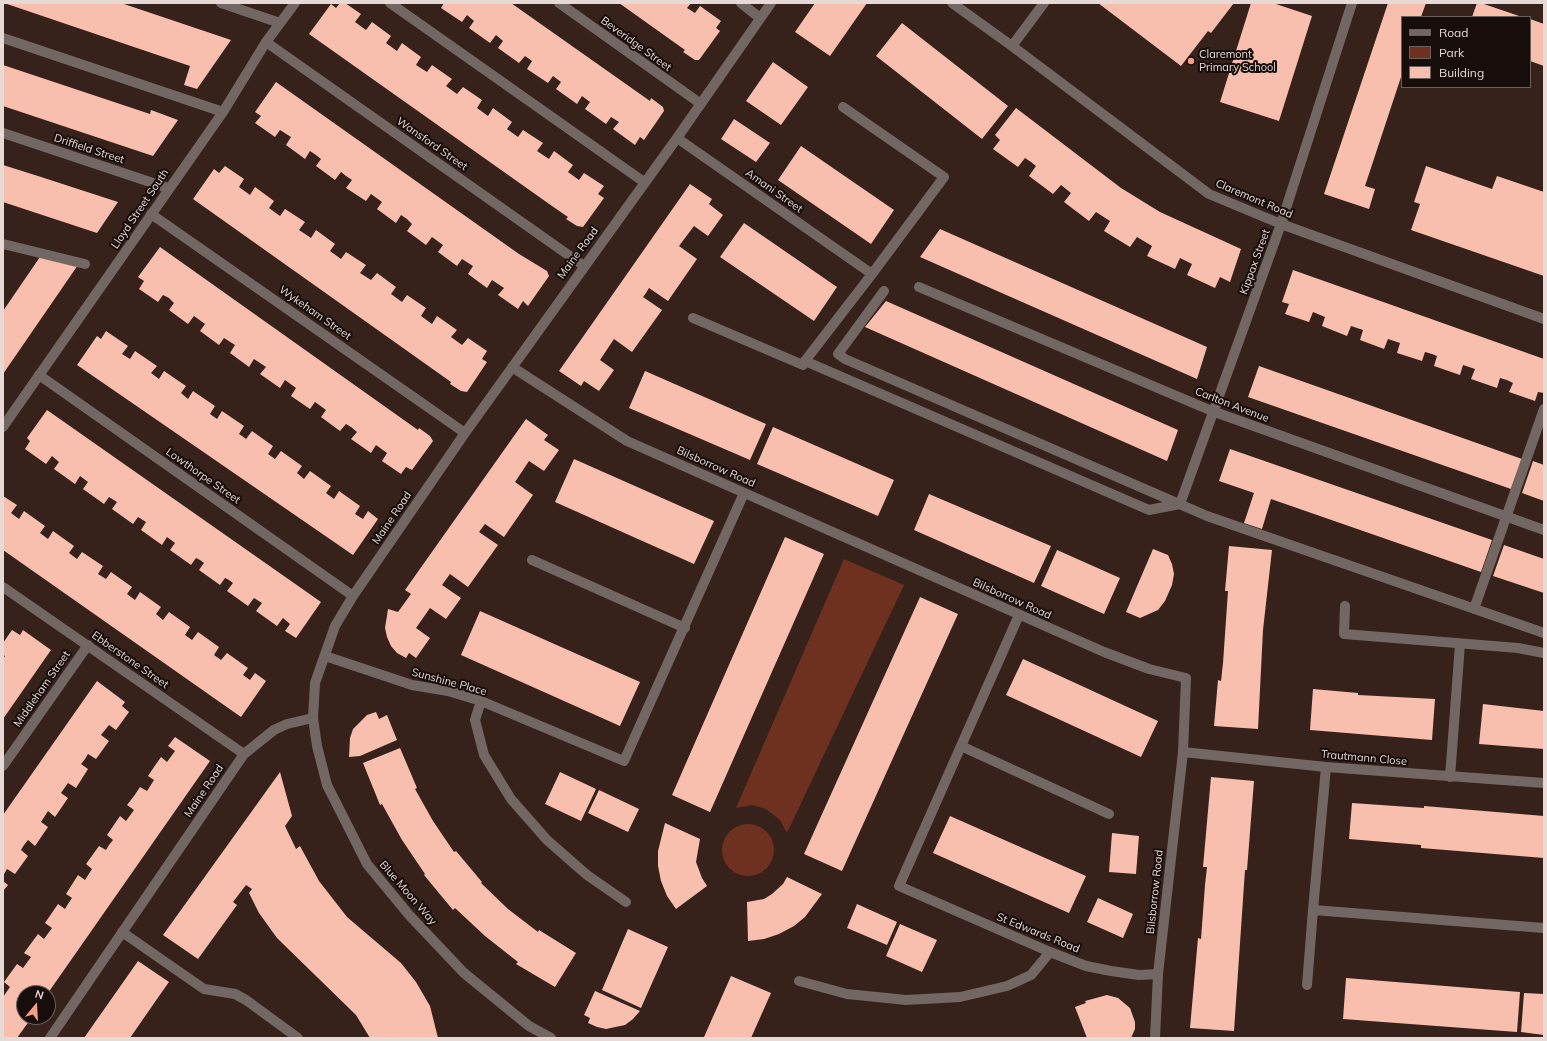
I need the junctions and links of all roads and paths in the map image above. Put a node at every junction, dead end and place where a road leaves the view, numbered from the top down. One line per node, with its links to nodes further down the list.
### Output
1 (220, 3): 11 (street)
2 (295, 3): 11 (street, Lloyd Street South)
3 (390, 3): 20 (street)
4 (558, 3): 15 (street, Beveridge Street)
5 (741, 3): 10 (street)
6 (771, 3): 10 (street, Maine Road)
7 (952, 3): 14 (street, Claremont Road)
8 (1044, 3): 14 (street)
9 (1352, 3): 23 (street, Kippax Street)
10 (760, 18): 15 (street, Maine Road)
11 (280, 23): 13 (street, Lloyd Street South)
12 (3, 38): 17 (street)
13 (266, 42): 17 (street, Lloyd Street South); 26 (street, Wansford Street)
14 (1012, 46): 23 (street, Claremont Road)
15 (701, 104): 19 (street, Maine Road)
16 (843, 107): 27 (street)
17 (222, 112): 21 (street, Lloyd Street South)
18 (3, 133): 21 (street, Driffield Street)
19 (677, 138): 20 (street, Maine Road); 27 (street, Amani Street)
20 (644, 182): 26 (street, Maine Road)
21 (168, 188): 22 (street, Lloyd Street South)
22 (151, 214): 34 (street, Lloyd Street South); 38 (street, Wykeham Street)
23 (1281, 224): 31 (street, Claremont Road); 36 (street, Kippax Street)
24 (3, 244): 25 (street)
25 (85, 264)
26 (584, 266): 33 (street, Maine Road)
27 (872, 274): 32 (street)
28 (918, 287): 36 (street, Carlton Avenue)
29 (884, 291): 40 (street)
30 (694, 318): 32 (street)
31 (1544, 319)
32 (805, 361): 40 (street)
33 (512, 367): 38 (street, Maine Road); 39 (street, Bilsborrow Road)
34 (39, 375): 37 (street, Lloyd Street South); 45 (street, Lowthorpe Street)
35 (1544, 409): 41 (street)
36 (1212, 411): 40 (street, Kippax Street); 41 (street, Carlton Avenue)
37 (3, 427)
38 (464, 433): 45 (street, Maine Road)
39 (744, 493): 48 (street, Bilsborrow Road); 49 (street)
40 (1180, 504): 47 (street)
41 (1507, 516): 42 (street, Carlton Avenue); 47 (street)
42 (1544, 530)
43 (532, 560): 49 (street)
44 (3, 587): 52 (street, Ebberstone Street)
45 (353, 596): 54 (street, Maine Road)
46 (1345, 606): 51 (street)
47 (1474, 609): 50 (street)
48 (1019, 615): 57 (street); 58 (street, Bilsborrow Road)
49 (685, 628): 55 (street, Sunshine Place)
50 (1544, 633)
51 (1460, 644): 53 (street); 62 (street)
52 (88, 645): 59 (street, Ebberstone Street); 60 (street, Middleham Street)
53 (1544, 653)
54 (325, 656): 55 (street, Sunshine Place); 56 (street, Maine Road)
55 (481, 701): 65 (street)
56 (312, 718): 59 (street, Maine Road); 75 (street, Blue Moon Way)
57 (961, 746): 64 (street); 69 (street, St Edwards Road)
58 (1183, 752): 61 (street, Trautmann Close); 70 (street, Bilsborrow Road)
59 (244, 754): 68 (street, Maine Road)
60 (3, 766)
61 (1326, 767): 62 (street, Trautmann Close); 66 (street)
62 (1450, 777): 63 (street, Trautmann Close)
63 (1544, 784)
64 (1109, 814)
65 (626, 902)
66 (1313, 910): 67 (street); 72 (street)
67 (1544, 928)
68 (122, 932): 73 (street, Maine Road); 74 (street)
69 (1050, 952): 70 (street, St Edwards Road); 71 (street)
70 (1158, 974): 76 (street, Bilsborrow Road)
71 (799, 981)
72 (1307, 985)
73 (50, 1038)
74 (298, 1038)
75 (551, 1038)
76 (1155, 1038)

